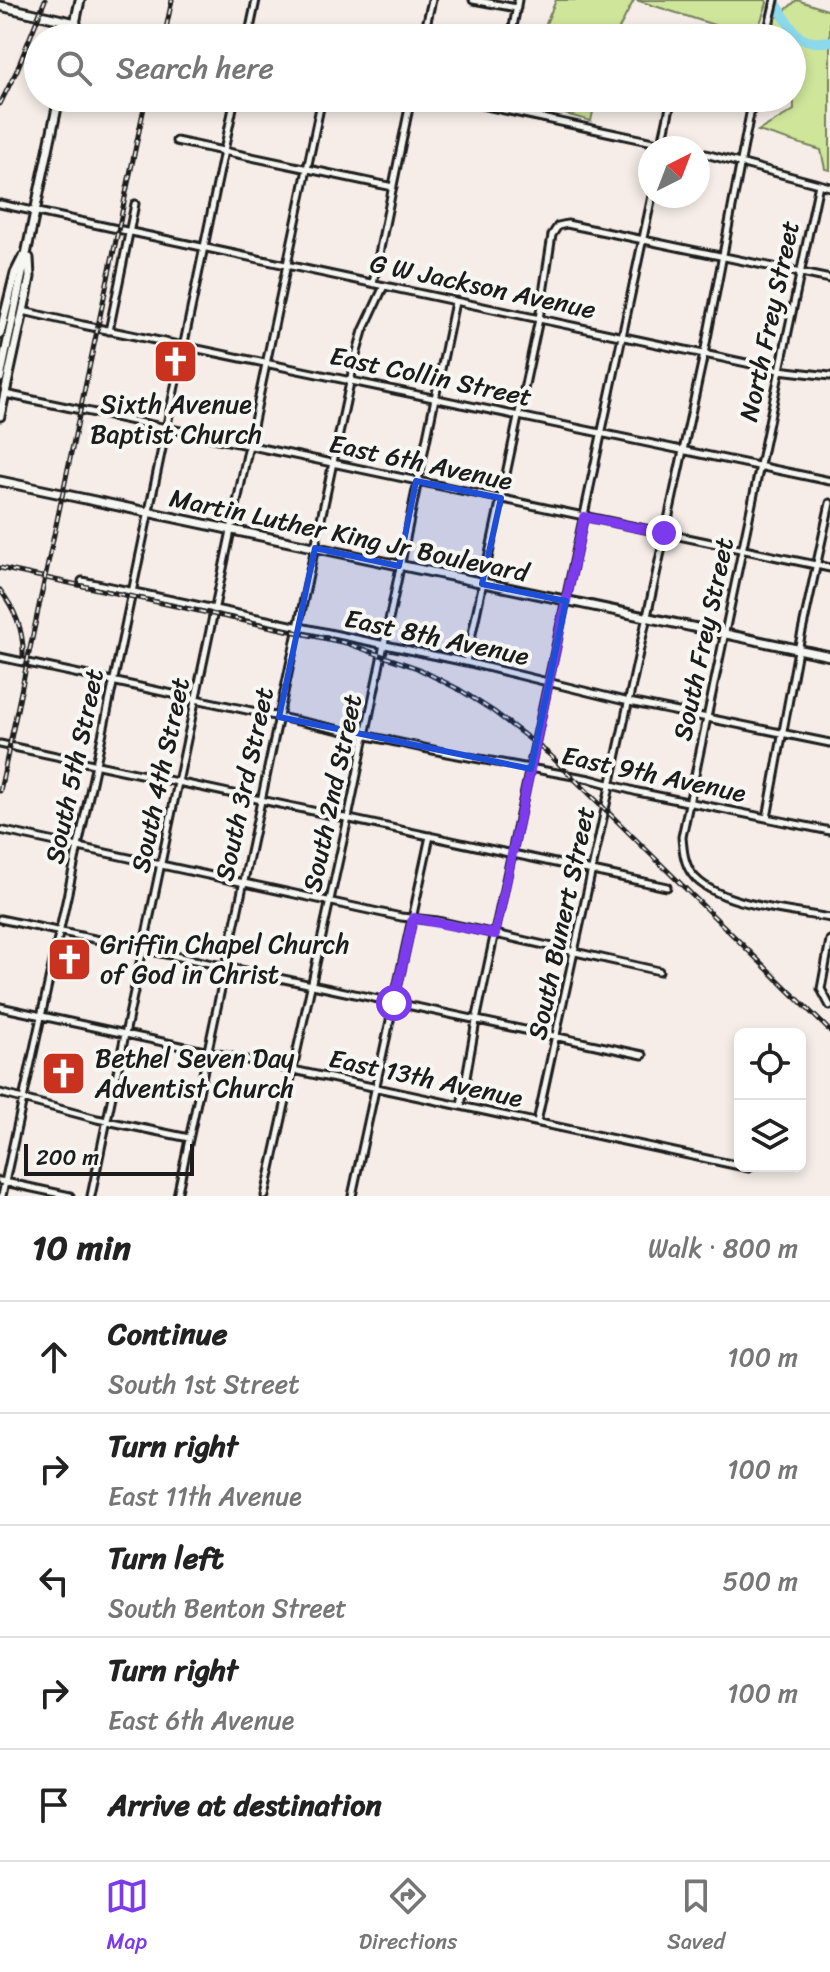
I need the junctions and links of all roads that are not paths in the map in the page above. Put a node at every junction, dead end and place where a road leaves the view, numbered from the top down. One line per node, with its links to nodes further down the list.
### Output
1 (80, 0): 9 (main road)
2 (256, 0): 10 (street)
3 (432, 0): 11 (street)
4 (473, 0): 8 (street)
5 (518, 0): 8 (street)
6 (775, 0): 13 (street)
7 (0, 6): 9 (main road)
8 (517, 8): 12 (street)
9 (76, 23)
10 (251, 24)
11 (426, 24)
12 (514, 24)
13 (769, 24)
14 (56, 112): 34 (main road)
15 (232, 112): 24 (street, South 5th Street)
16 (319, 112): 27 (street, South 4th Street)
17 (408, 112): 29 (street)
18 (514, 112): 22 (street)
19 (669, 112): 21 (street)
20 (750, 112): 26 (street, South Bunert Street)
21 (664, 136)
22 (638, 140)
23 (176, 141): 24 (street)
24 (223, 153): 27 (street); 38 (street, South 5th Street)
25 (710, 155): 26 (street)
26 (740, 162): 28 (street); 39 (street, South Bunert Street)
27 (306, 170): 29 (street); 40 (street, South 4th Street)
28 (819, 184): 30 (street); 41 (street, North Frey Street)
29 (393, 187): 43 (street)
30 (830, 187)
31 (0, 204): 34 (street, G W Jackson Avenue)
32 (135, 204): 35 (street)
33 (650, 208): 36 (street)
34 (36, 212): 35 (street, G W Jackson Avenue); 37 (main road)
35 (128, 232): 38 (street, G W Jackson Avenue); 49 (street)
36 (643, 240): 39 (street); 48 (street); 51 (street)
37 (28, 248): 46 (main road); 47 (main road); 57 (main road)
38 (204, 248): 40 (street, G W Jackson Avenue); 52 (street, South 5th Street)
39 (723, 257): 41 (street); 53 (street, South Bunert Street)
40 (286, 265): 43 (street, G W Jackson Avenue); 54 (street, South 4th Street)
41 (799, 273): 42 (street); 55 (street, North Frey Street)
42 (830, 279)
43 (373, 283): 44 (street, G W Jackson Avenue)
44 (384, 286): 45 (street, G W Jackson Avenue); 58 (street, South 3rd Street)
45 (455, 302): 48 (street, G W Jackson Avenue); 60 (street, South 2nd Street)
46 (3, 306): 50 (main road)
47 (23, 311): 49 (street, East Collin Street); 59 (main road)
48 (539, 319): 51 (street, G W Jackson Avenue); 61 (street)
49 (109, 331): 52 (street, East Collin Street)
50 (0, 334)
51 (623, 337): 53 (street, G W Jackson Avenue); 64 (street)
52 (183, 344): 54 (street, East Collin Street); 63 (street, South 5th Street)
53 (704, 354): 55 (street, G W Jackson Avenue); 66 (street, South Bunert Street)
54 (267, 362): 58 (street, East Collin Street); 65 (street, South 4th Street)
55 (779, 370): 56 (street, G W Jackson Avenue); 68 (street, North Frey Street)
56 (830, 376)
57 (0, 378)
58 (351, 380): 60 (street, East Collin Street); 67 (street, South 3rd Street)
59 (5, 394): 62 (main road); 63 (street, East 6th Avenue)
60 (434, 397): 61 (street, East Collin Street); 70 (street, South 2nd Street)
61 (518, 415): 64 (street, East Collin Street); 72 (street)
62 (0, 416)
63 (166, 429): 65 (street, East 6th Avenue); 74 (street, South 5th Street)
64 (602, 433): 66 (street, East Collin Street); 75 (street)
65 (249, 446): 67 (street, East 6th Avenue); 76 (street, South 4th Street)
66 (683, 451): 68 (street, East Collin Street); 77 (street, South Bunert Street)
67 (333, 464): 70 (street, East 6th Avenue); 78 (street, South 3rd Street)
68 (759, 465): 71 (street, East Collin Street); 79 (street, South Frey Street)
69 (0, 481): 74 (main road, Martin Luther King Jr Boulevard)
70 (416, 481): 72 (street, East 6th Avenue); 81 (street, South 2nd Street)
71 (830, 481)
72 (501, 498): 75 (street, East 6th Avenue); 84 (street)
73 (830, 503): 80 (street)
74 (148, 512): 76 (main road, Martin Luther King Jr Boulevard); 85 (street, South 5th Street)
75 (584, 517): 77 (street, East 6th Avenue); 86 (street)
76 (232, 530): 78 (main road, Martin Luther King Jr Boulevard); 87 (street, South 4th Street)
77 (664, 533): 79 (street, East 6th Avenue); 88 (street, South Bunert Street)
78 (315, 548): 81 (main road, Martin Luther King Jr Boulevard); 89 (street, South 3rd Street)
79 (742, 549): 80 (street, East 6th Avenue); 90 (street, South Frey Street)
80 (816, 565): 82 (street, East 6th Avenue); 92 (street)
81 (399, 566): 84 (main road, Martin Luther King Jr Boulevard); 91 (street, South 2nd Street)
82 (830, 568)
83 (82, 581): 85 (street, East 8th Avenue)
84 (482, 584): 86 (main road, Martin Luther King Jr Boulevard); 95 (street)
85 (131, 592): 87 (street, East 8th Avenue); 96 (street, South 5th Street)
86 (566, 601): 88 (main road, Martin Luther King Jr Boulevard); 97 (street)
87 (214, 610): 89 (street, East 8th Avenue); 98 (street, South 4th Street)
88 (647, 617): 90 (main road, Martin Luther King Jr Boulevard); 99 (street, South Bunert Street)
89 (298, 628): 91 (street, East 8th Avenue); 100 (street, South 3rd Street)
90 (723, 633): 92 (main road, Martin Luther King Jr Boulevard); 101 (street, South Frey Street)
91 (383, 644): 95 (street, East 8th Avenue); 103 (street, South 2nd Street)
92 (798, 650): 93 (main road, Martin Luther King Jr Boulevard); 102 (street)
93 (830, 656)
94 (0, 657): 96 (street, East 9th Avenue)
95 (466, 662): 97 (street, East 8th Avenue)
96 (113, 681): 98 (street, East 9th Avenue); 106 (street, South 5th Street)
97 (550, 683): 99 (street, East 8th Avenue); 107 (street)
98 (196, 699): 100 (street, East 9th Avenue); 108 (street, South 4th Street)
99 (629, 702): 101 (street, East 8th Avenue); 109 (street, South Bunert Street)
100 (279, 717): 103 (street, East 9th Avenue); 110 (street, South 3rd Street)
101 (707, 718): 102 (street, East 8th Avenue); 111 (street, South Frey Street)
102 (783, 733): 104 (street, East 8th Avenue); 113 (street)
103 (365, 734): 107 (street, East 9th Avenue); 112 (street, South 2nd Street)
104 (830, 743)
105 (0, 744): 106 (street)
106 (97, 764): 108 (street); 117 (street, South 5th Street)
107 (531, 769): 109 (street, East 9th Avenue); 118 (street)
108 (179, 782): 110 (street); 119 (street, South 4th Street)
109 (612, 785): 111 (street, East 9th Avenue); 120 (street, South Bunert Street)
110 (262, 800): 112 (street); 121 (street, South 3rd Street)
111 (689, 803): 113 (street, East 9th Avenue); 125 (street, South Frey Street)
112 (348, 818): 116 (street); 123 (street, South 2nd Street)
113 (767, 818): 115 (street, East 9th Avenue)
114 (0, 830): 117 (street)
115 (830, 831)
116 (430, 836): 118 (street); 124 (street)
117 (77, 847): 119 (street); 127 (street, South 5th Street)
118 (514, 854): 120 (street); 128 (street)
119 (162, 865): 121 (street); 130 (street, South 4th Street)
120 (593, 871): 122 (street); 131 (street, South Bunert Street)
121 (244, 883): 123 (street); 132 (street, South 3rd Street)
122 (667, 887)
123 (330, 902): 124 (street); 134 (street, South 2nd Street)
124 (413, 918): 128 (street); 135 (street)
125 (830, 918)
126 (0, 919): 127 (street)
127 (59, 932): 130 (street); 138 (street, South 5th Street)
128 (495, 934): 131 (street); 139 (street)
129 (830, 940): 136 (street)
130 (143, 950): 132 (street); 140 (street, South 4th Street)
131 (575, 952): 133 (street); 141 (street, South Bunert Street)
132 (226, 967): 134 (street); 142 (street, South 3rd Street)
133 (659, 971)
134 (311, 986): 135 (street); 144 (street, South 2nd Street)
135 (394, 1003): 139 (street); 145 (street)
136 (830, 1006)
137 (0, 1007): 138 (street, East 13th Avenue)
138 (41, 1015): 140 (street, East 13th Avenue); 147 (street, South 5th Street)
139 (476, 1021): 141 (street); 148 (street)
140 (125, 1033): 142 (street, East 13th Avenue); 149 (street, South 4th Street)
141 (557, 1037): 143 (street); 150 (street, South Bunert Street)
142 (208, 1051): 144 (street, East 13th Avenue); 151 (street, South 3rd Street)
143 (643, 1055)
144 (292, 1070): 145 (street, East 13th Avenue); 158 (street, South 2nd Street)
145 (374, 1087): 148 (street, East 13th Avenue); 159 (street)
146 (0, 1093): 147 (street)
147 (23, 1099): 149 (street); 153 (street, South 5th Street)
148 (461, 1106): 150 (street, East 13th Avenue)
149 (106, 1121): 151 (street); 156 (street, South 4th Street)
150 (537, 1122): 152 (street, East 13th Avenue)
151 (189, 1138): 157 (street, South 3rd Street)
152 (734, 1165)
153 (3, 1182): 154 (street, South 5th Street); 155 (street)
154 (2, 1196)
155 (70, 1196)
156 (91, 1196)
157 (177, 1196)
158 (265, 1196)
159 (352, 1196)

